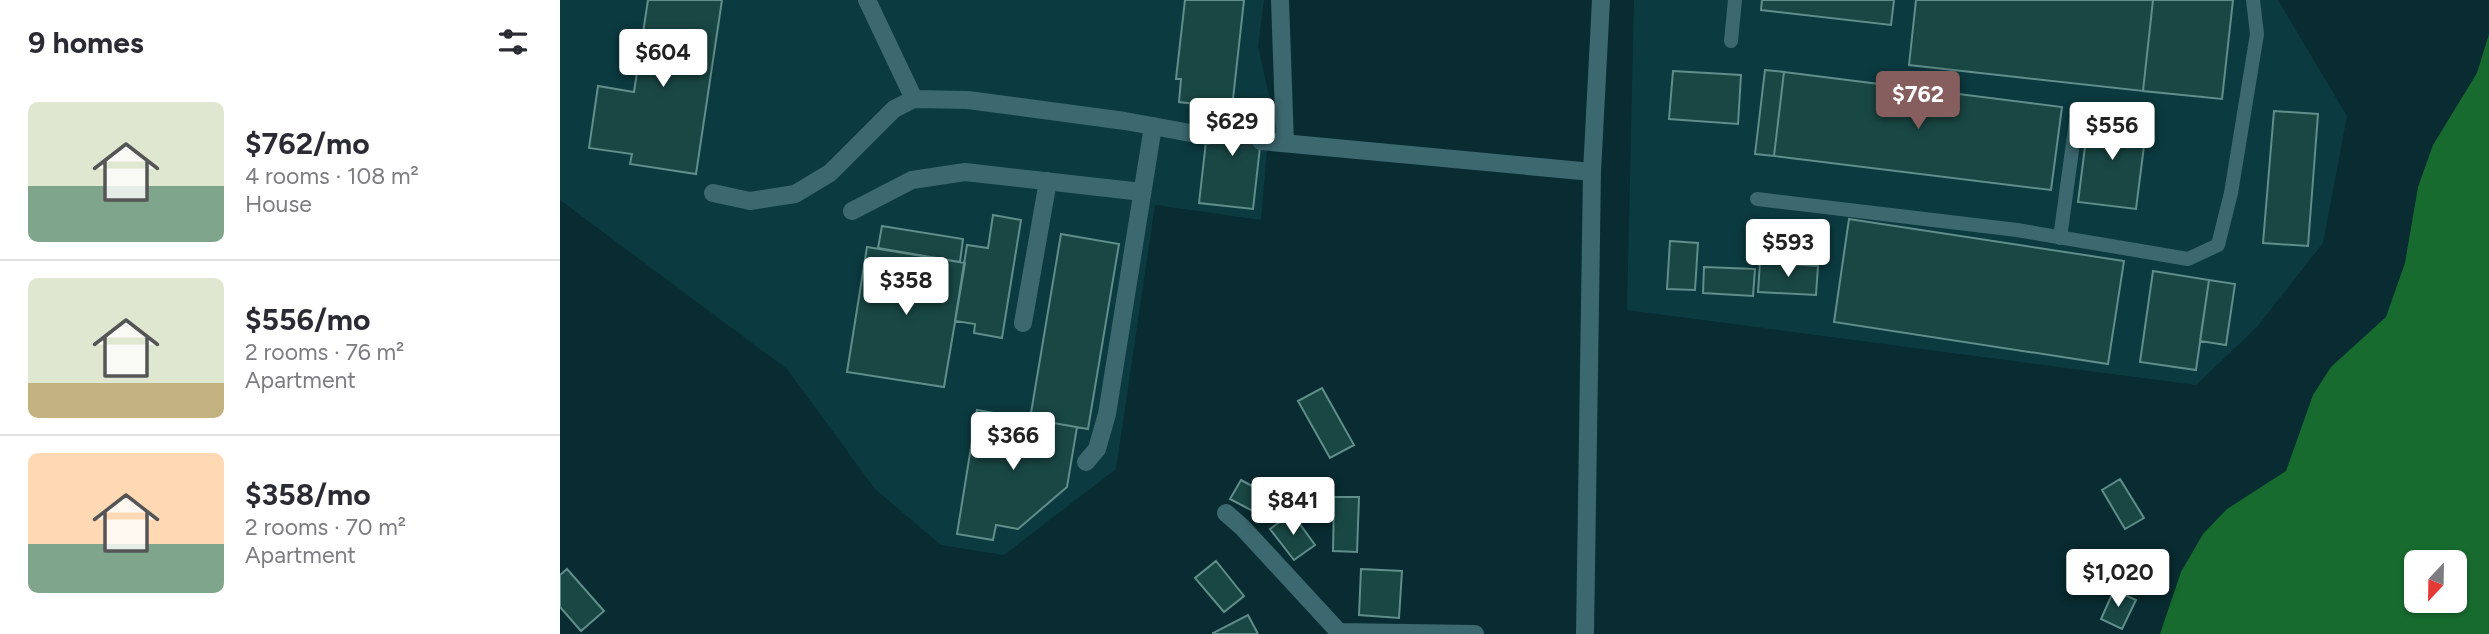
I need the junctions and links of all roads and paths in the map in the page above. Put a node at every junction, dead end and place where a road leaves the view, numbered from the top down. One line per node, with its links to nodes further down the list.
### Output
1 (867, 0): 7 (street)
2 (1280, 0): 12 (street)
3 (1601, 0): 13 (street)
4 (1735, 0): 6 (lane)
5 (2253, 0): 19 (lane)
6 (1731, 41)
7 (914, 99): 9 (street); 16 (street)
8 (2076, 121): 19 (lane)
9 (1153, 126): 10 (street); 15 (street)
10 (1207, 135)
11 (1261, 141): 12 (street)
12 (1285, 143): 13 (street)
13 (1592, 172): 24 (street)
14 (1048, 181): 15 (street); 18 (street); 20 (street)
15 (1142, 192): 21 (street)
16 (713, 193)
17 (1756, 199): 19 (lane)
18 (852, 211)
19 (2060, 238)
20 (1023, 323)
21 (1086, 462)
22 (1226, 513): 23 (street)
23 (1475, 634)
24 (1585, 634)

